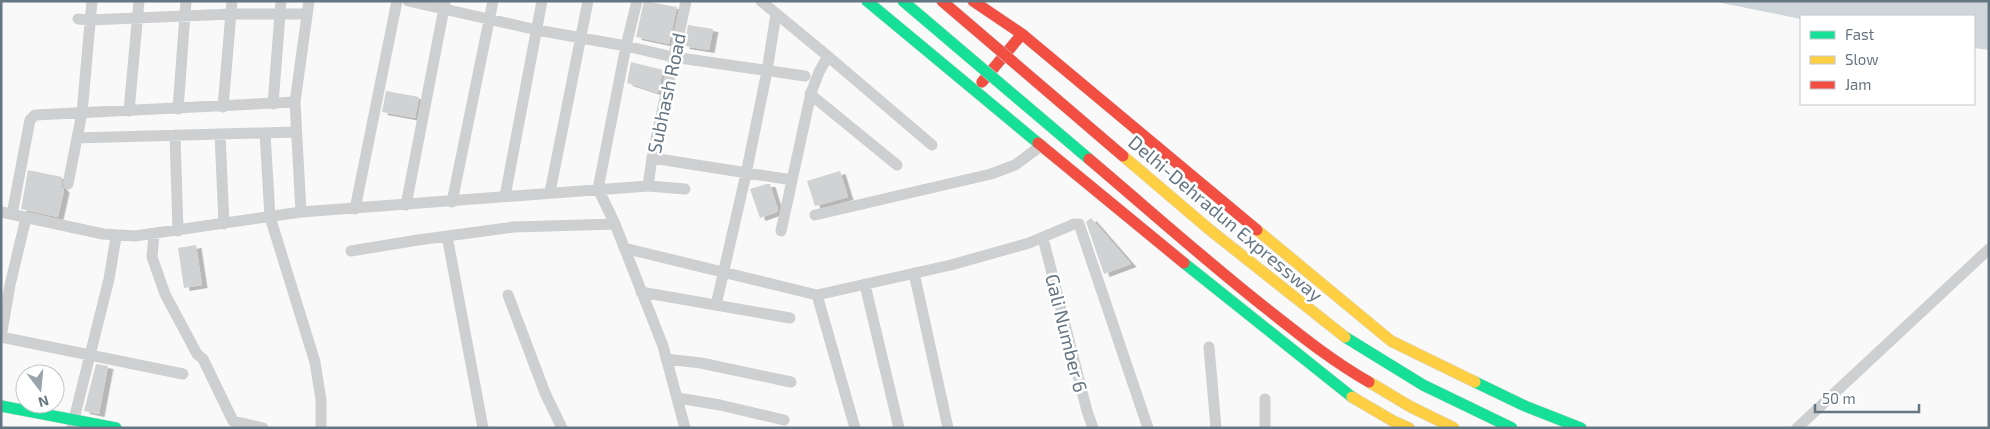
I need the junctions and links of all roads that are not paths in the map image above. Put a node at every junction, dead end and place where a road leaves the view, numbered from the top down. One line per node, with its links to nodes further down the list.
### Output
1 (92, 1): 28 (street)
2 (139, 1): 25 (street)
3 (186, 1): 24 (street)
4 (232, 1): 20 (street)
5 (281, 1): 21 (street)
6 (309, 1): 22 (street)
7 (397, 1): 64 (street)
8 (408, 1): 19 (street)
9 (493, 1): 26 (street)
10 (542, 1): 29 (street)
11 (588, 1): 31 (street)
12 (637, 1): 32 (street)
13 (686, 1): 34 (street, Subhash Road)
14 (761, 1): 23 (street)
15 (867, 1): 37 (main road)
16 (903, 1): 114 (main road, bridge)
17 (942, 1): 115 (main road, Delhi-Dehradun Expressway, bridge)
18 (973, 1): 30 (main road)
19 (445, 5): 26 (street); 63 (street)
20 (231, 14): 21 (street); 24 (street); 41 (street)
21 (279, 14): 22 (street); 40 (street)
22 (307, 14): 39 (street)
23 (776, 14): 33 (street); 35 (street)
24 (185, 16): 25 (street); 42 (street)
25 (138, 18): 28 (street); 43 (street)
26 (489, 18): 29 (street); 62 (street)
27 (78, 19): 28 (street)
28 (90, 20): 44 (street)
29 (537, 30): 31 (street); 61 (street)
30 (1022, 34): 37 (main road); 116 (main road)
31 (581, 37): 32 (street); 60 (street)
32 (626, 46): 34 (street); 58 (street)
33 (828, 56): 38 (street); 50 (street)
34 (673, 57): 35 (street); 52 (street, Subhash Road)
35 (767, 71): 36 (street); 54 (street)
36 (805, 76)
37 (974, 90): 51 (main road)
38 (810, 94): 53 (street); 55 (street)
39 (295, 102): 40 (street); 45 (street)
40 (274, 104): 41 (street)
41 (223, 107): 42 (street)
42 (178, 109): 43 (street)
43 (129, 111): 44 (street)
44 (82, 113): 49 (street); 66 (street)
45 (296, 132): 46 (street); 65 (street)
46 (265, 133): 47 (street); 68 (street)
47 (220, 134): 48 (street); 70 (street)
48 (175, 135): 49 (street); 72 (street)
49 (77, 138): 56 (street)
50 (932, 145)
51 (1042, 145): 67 (street); 113 (main road)
52 (652, 158): 54 (street); 57 (street, Subhash Road)
53 (897, 166)
54 (746, 174): 55 (street); 81 (street)
55 (792, 180): 73 (street)
56 (68, 184)
57 (648, 186): 58 (street); 59 (street)
58 (598, 189): 60 (street); 71 (street)
59 (685, 189)
60 (550, 192): 61 (street)
61 (505, 196): 62 (street)
62 (452, 202): 63 (street)
63 (406, 204): 64 (street)
64 (355, 209): 65 (street)
65 (301, 212): 68 (street)
66 (7, 213): 69 (street)
67 (815, 215)
68 (270, 217): 70 (street); 102 (street)
69 (26, 218): 75 (street); 89 (street)
70 (224, 224): 72 (street)
71 (615, 224): 76 (street); 78 (street)
72 (178, 231): 74 (street)
73 (781, 231)
74 (154, 235): 75 (street); 101 (street)
75 (116, 236): 91 (street)
76 (447, 236): 80 (street); 103 (street)
77 (1043, 238): 82 (street); 109 (street, Gali Number 6); 110 (street)
78 (624, 248): 81 (street); 84 (street)
79 (1989, 250): 117 (street)
80 (351, 252)
81 (723, 270): 85 (street); 87 (street)
82 (914, 273): 83 (street); 108 (street)
83 (865, 285): 85 (street); 107 (street)
84 (641, 292): 87 (street); 92 (street)
85 (817, 294): 106 (street)
86 (508, 295): 104 (street)
87 (716, 305): 88 (street)
88 (790, 318)
89 (1, 337): 91 (street)
90 (1209, 347): 111 (street)
91 (90, 356): 93 (street); 99 (street)
92 (666, 359): 94 (street); 95 (street)
93 (183, 374)
94 (791, 382)
95 (678, 398): 98 (street); 105 (street)
96 (1265, 399): 112 (street)
97 (1, 406): 99 (main road)
98 (784, 420)
99 (73, 423): 100 (main road)
100 (116, 428)
101 (263, 428)
102 (321, 428)
103 (483, 428)
104 (562, 428)
105 (685, 428)
106 (854, 428)
107 (899, 428)
108 (948, 428)
109 (1093, 428)
110 (1148, 428)
111 (1216, 428)
112 (1265, 428)
113 (1409, 428)
114 (1454, 428)
115 (1512, 428)
116 (1581, 428)
117 (1796, 428)

